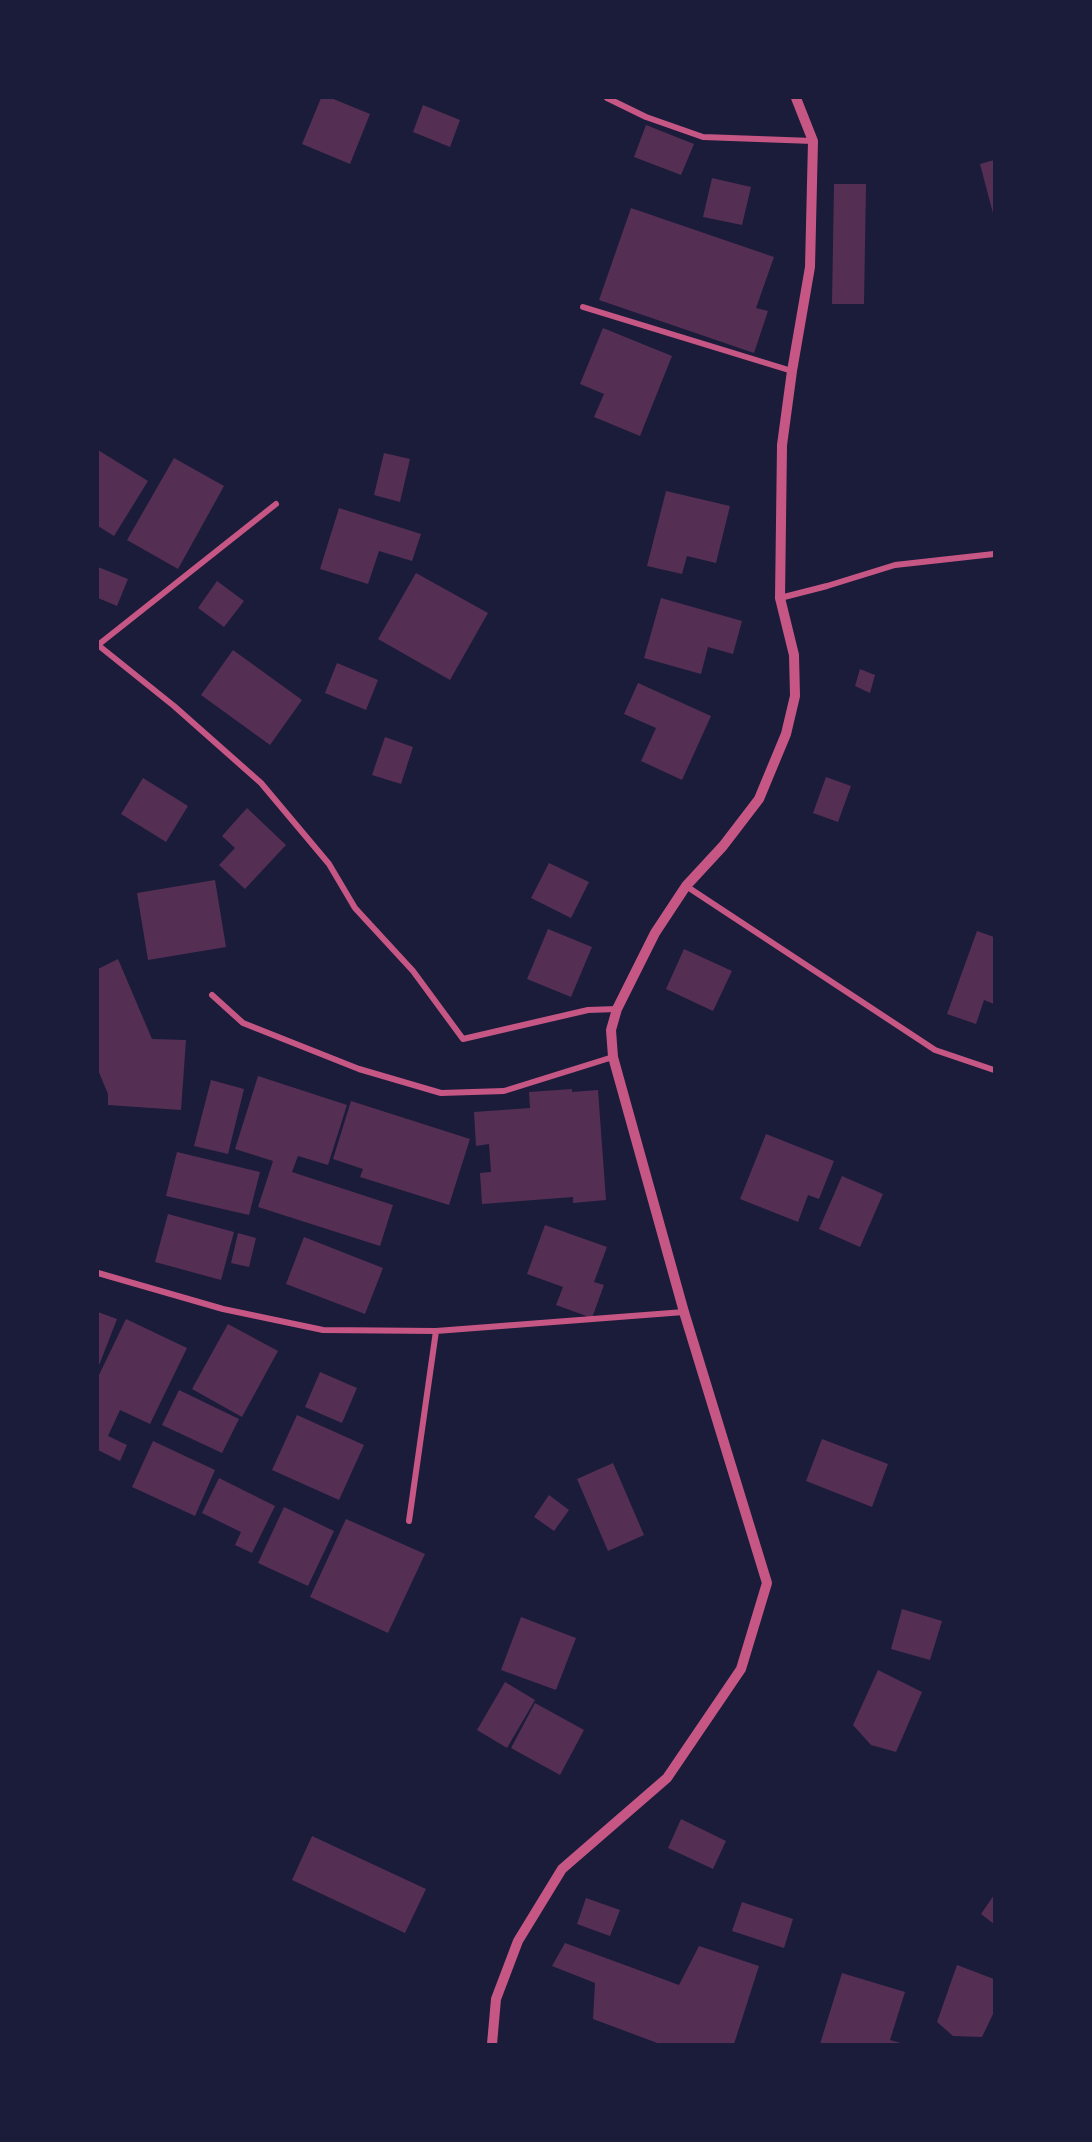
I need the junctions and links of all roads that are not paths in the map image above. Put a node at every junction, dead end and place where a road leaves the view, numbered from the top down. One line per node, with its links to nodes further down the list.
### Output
1 (607, 98): 3 (street)
2 (796, 98): 3 (street)
3 (813, 141): 5 (street)
4 (584, 307): 5 (street)
5 (792, 371): 8 (street)
6 (276, 504): 11 (street)
7 (994, 554): 8 (street)
8 (780, 598): 9 (street)
9 (686, 886): 11 (street); 13 (street)
10 (212, 996): 12 (street)
11 (617, 1009): 12 (street)
12 (613, 1057): 15 (street)
13 (994, 1070)
14 (98, 1273): 16 (street)
15 (684, 1312): 16 (street); 18 (street)
16 (436, 1331): 17 (street)
17 (408, 1521)
18 (492, 2044)

